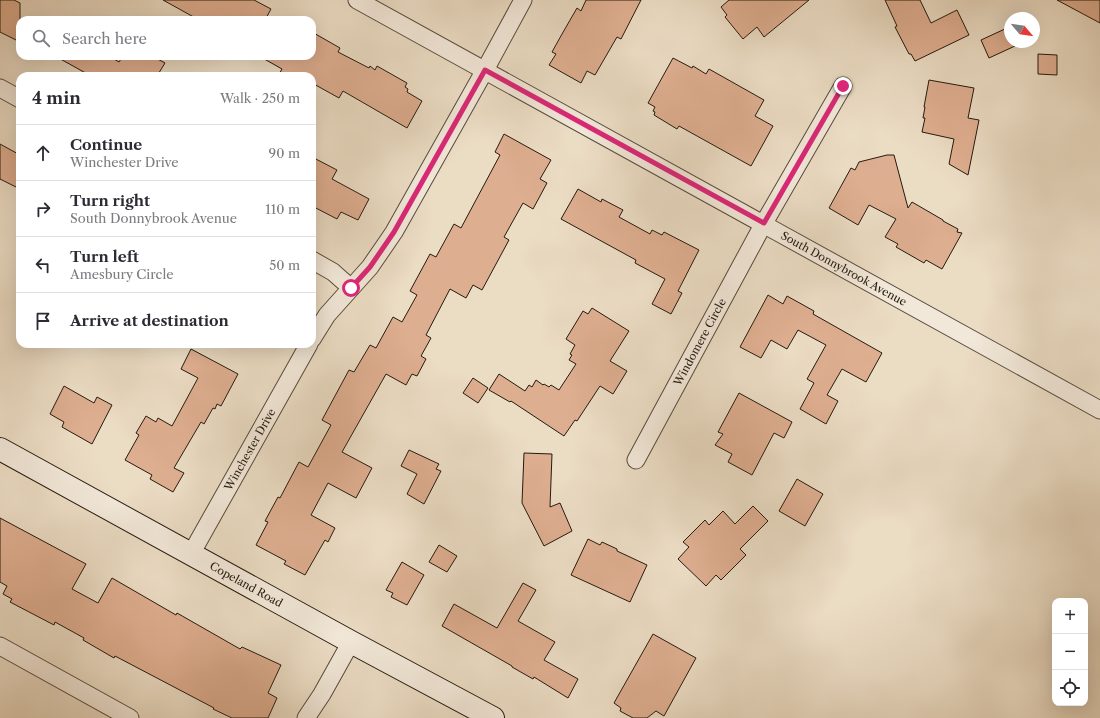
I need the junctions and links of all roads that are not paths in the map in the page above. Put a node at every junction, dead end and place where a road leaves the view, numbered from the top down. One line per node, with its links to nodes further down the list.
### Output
1 (357, 0): 3 (street, South Donnybrook Avenue)
2 (523, 0): 3 (street)
3 (485, 70): 7 (street, South Donnybrook Avenue); 9 (street)
4 (843, 86): 7 (street, Windomere Circle)
5 (0, 88): 6 (street)
6 (16, 97)
7 (764, 223): 12 (street, South Donnybrook Avenue); 14 (street, Windomere Circle)
8 (316, 262): 9 (street)
9 (351, 288): 10 (street)
10 (316, 333)
11 (307, 348): 15 (street, Winchester Drive)
12 (1100, 410)
13 (0, 449): 15 (street, Copeland Road)
14 (636, 460)
15 (191, 554): 16 (street, Copeland Road)
16 (351, 642): 19 (street); 20 (street, Copeland Road)
17 (0, 646): 18 (street)
18 (130, 718)
19 (306, 718)
20 (493, 718)

